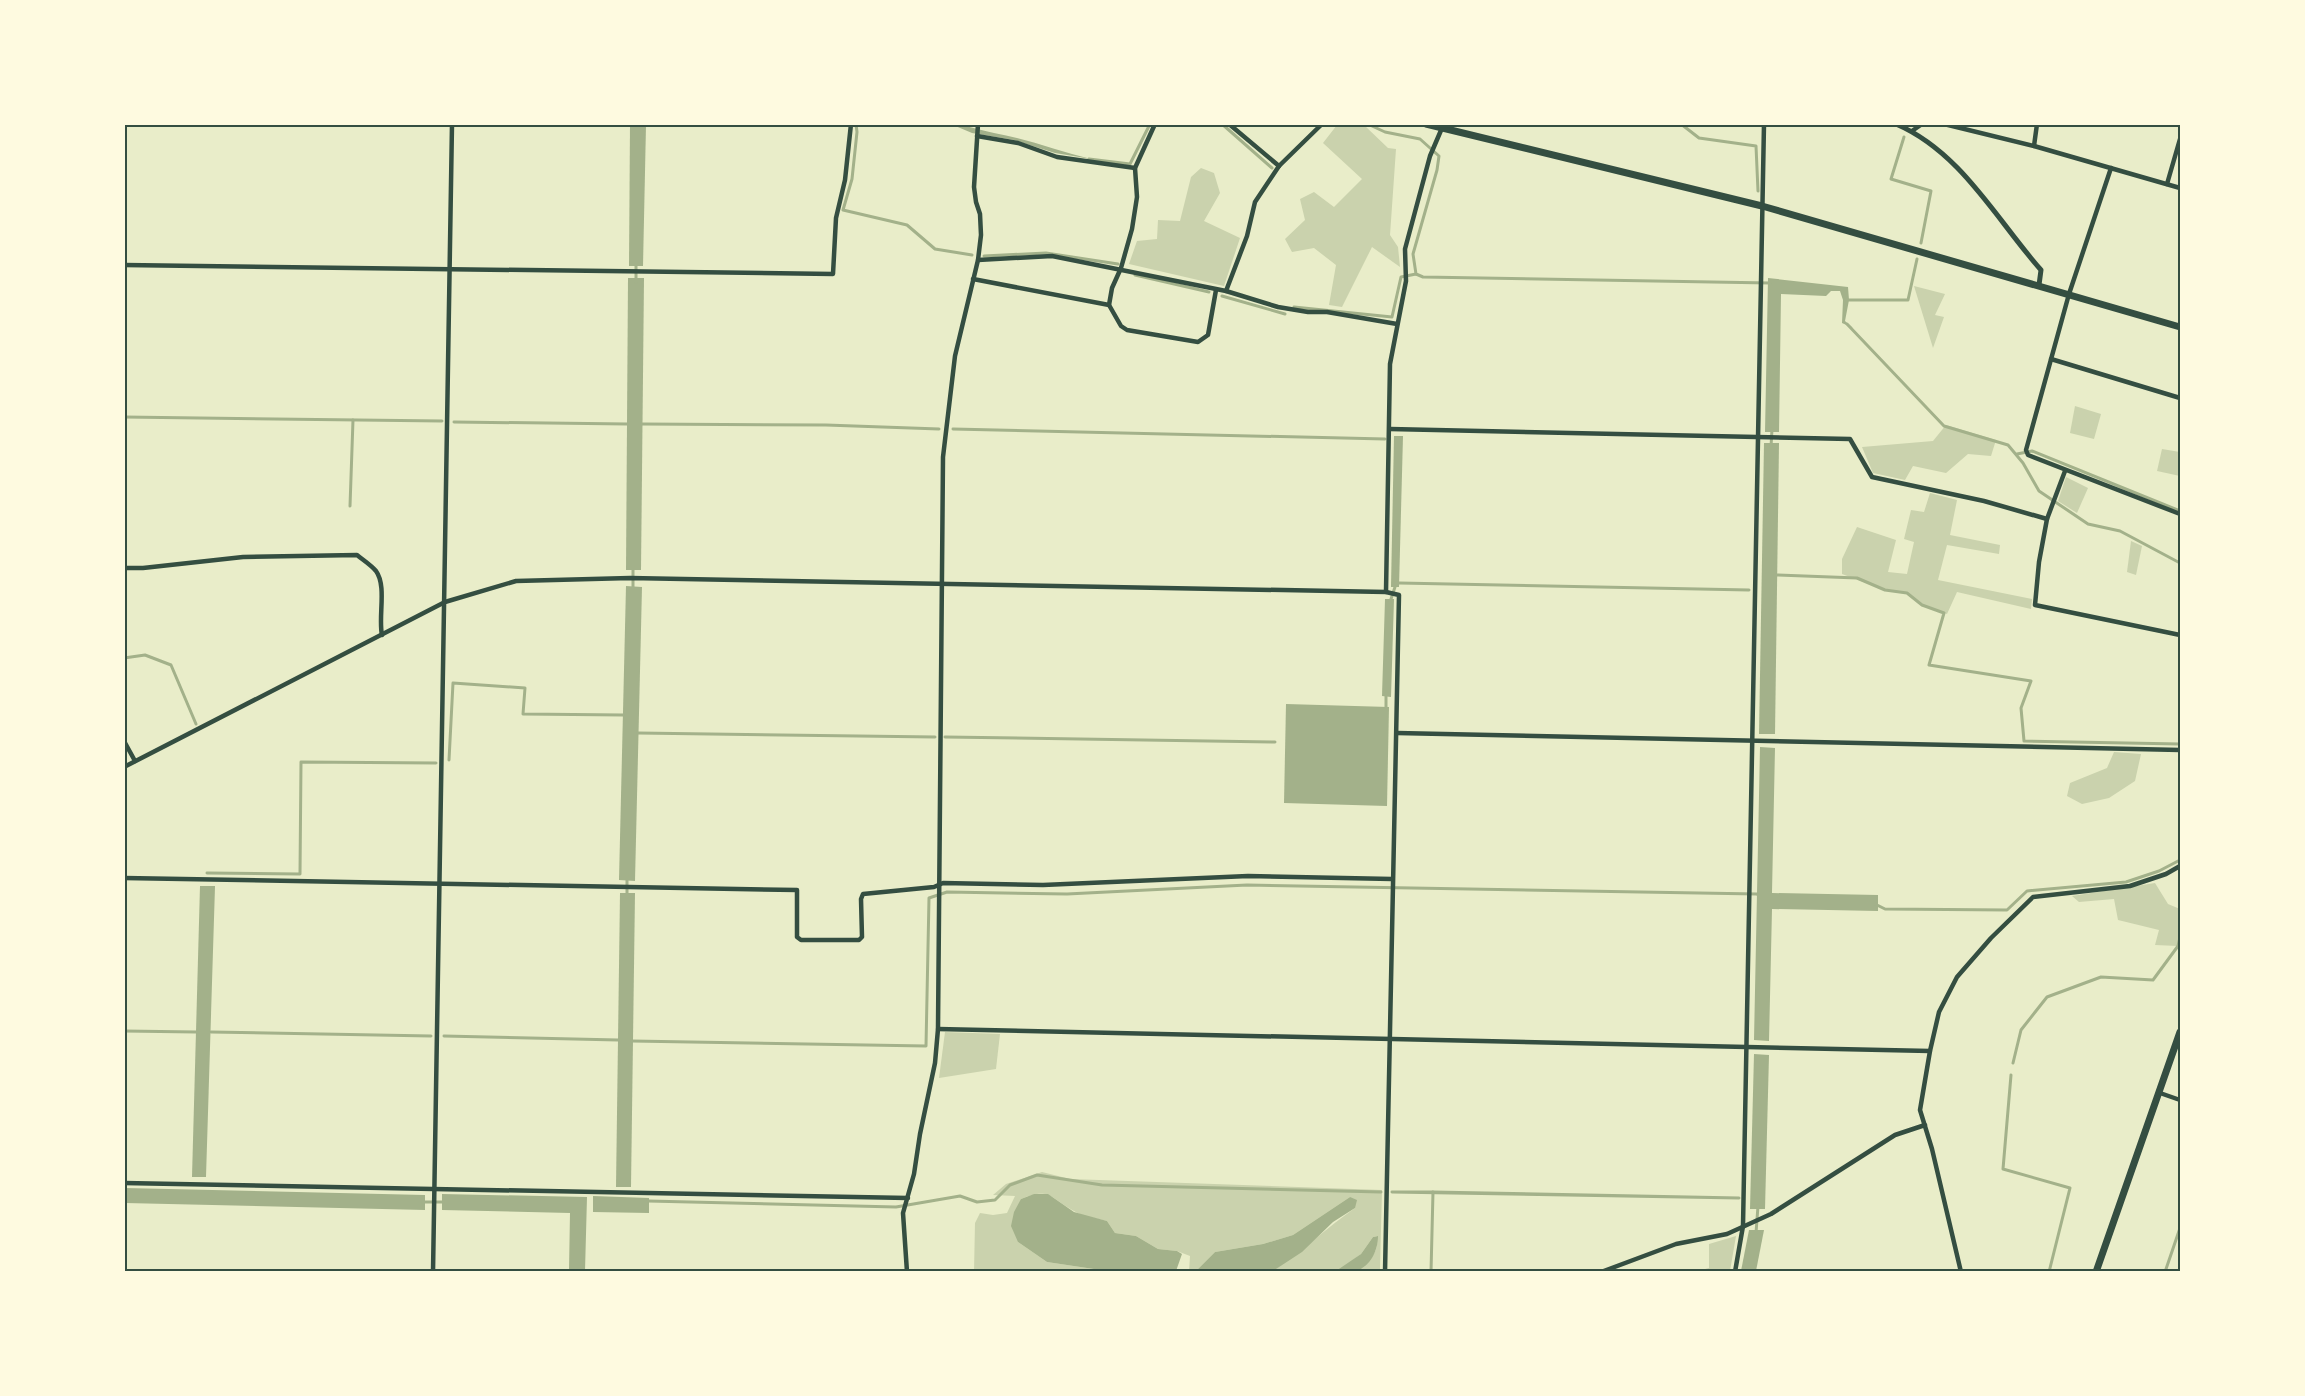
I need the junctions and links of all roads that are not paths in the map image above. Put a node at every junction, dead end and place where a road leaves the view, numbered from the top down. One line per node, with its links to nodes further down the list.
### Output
1 (452, 124): 26 (street)
2 (851, 124): 26 (street)
3 (978, 124): 15 (street)
4 (1155, 124): 19 (street)
5 (1229, 124): 18 (street)
6 (1322, 124): 18 (street)
7 (1426, 124): 13 (main road)
8 (1764, 124): 23 (street)
9 (1896, 124): 14 (street)
10 (1922, 124): 14 (street)
11 (1944, 124): 17 (street)
12 (2037, 124): 17 (street)
13 (1442, 128): 23 (main road); 34 (street)
14 (1912, 131): 29 (street)
15 (977, 136): 19 (street); 24 (street)
16 (2181, 139): 21 (street)
17 (2034, 146): 20 (street)
18 (1279, 166): 31 (street)
19 (1135, 168): 27 (street)
20 (2110, 168): 21 (street); 32 (street)
21 (2167, 184): 22 (street)
22 (2181, 188)
23 (1762, 206): 29 (main road); 39 (street)
24 (978, 260): 27 (street); 28 (street)
25 (124, 266): 26 (street)
26 (451, 268): 46 (street)
27 (1121, 268): 30 (street); 33 (street)
28 (973, 279): 33 (street); 44 (street)
29 (2039, 285): 32 (main road)
30 (1216, 290): 31 (street); 33 (street)
31 (1226, 291): 34 (street)
32 (2069, 294): 35 (main road); 36 (street)
33 (1109, 305)
34 (1397, 324): 38 (street)
35 (2181, 327)
36 (2051, 359): 37 (street); 40 (street)
37 (2181, 398)
38 (1390, 429): 39 (street); 45 (street)
39 (1757, 437): 42 (street); 50 (street)
40 (2065, 471): 41 (street); 42 (street)
41 (2181, 514)
42 (2047, 519): 48 (street)
43 (124, 568): 47 (street)
44 (942, 582): 45 (street); 46 (street); 59 (street)
45 (1391, 593): 49 (street)
46 (445, 602): 47 (street); 58 (street)
47 (382, 635): 53 (street)
48 (2181, 635)
49 (1397, 733): 50 (street); 57 (street)
50 (1753, 740): 52 (street); 63 (street)
51 (124, 741): 53 (street)
52 (2181, 750)
53 (135, 762): 54 (street)
54 (124, 767)
55 (2181, 866): 64 (street)
56 (124, 878): 58 (street)
57 (1392, 879): 59 (street); 62 (street)
58 (440, 884): 59 (street); 69 (street)
59 (939, 887): 60 (street)
60 (938, 1029): 62 (street); 70 (street)
61 (2181, 1032): 65 (main road)
62 (1390, 1039): 63 (street); 74 (street)
63 (1746, 1046): 64 (street); 71 (street)
64 (1930, 1051): 67 (street)
65 (2160, 1093): 66 (street); 78 (main road)
66 (2181, 1100)
67 (1925, 1125): 71 (street); 77 (street)
68 (124, 1183): 69 (street)
69 (434, 1188): 70 (street); 72 (street)
70 (908, 1198): 73 (street)
71 (1743, 1227): 75 (street); 76 (street)
72 (433, 1272)
73 (907, 1272)
74 (1385, 1272)
75 (1601, 1272)
76 (1735, 1272)
77 (1961, 1272)
78 (2096, 1272)

